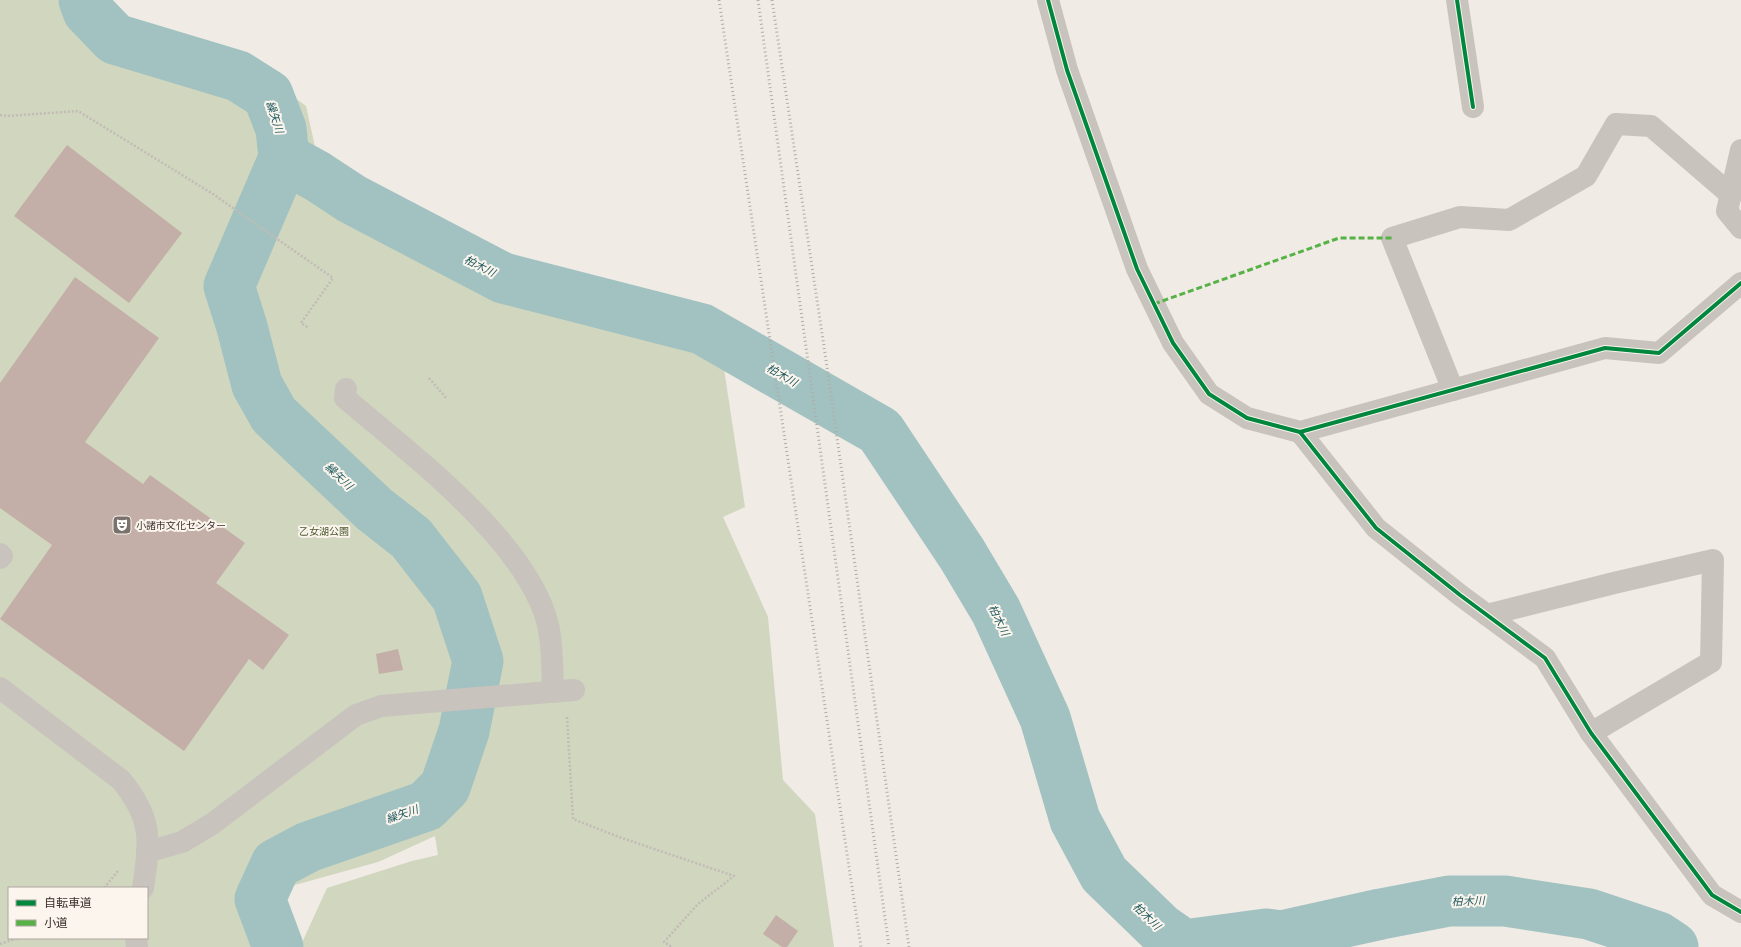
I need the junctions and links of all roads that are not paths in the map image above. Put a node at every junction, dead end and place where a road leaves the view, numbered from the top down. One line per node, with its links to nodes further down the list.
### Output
1 (1048, 0): 10 (street)
2 (1457, 0): 3 (street)
3 (1473, 107)
4 (1741, 150): 5 (street)
5 (1731, 195): 6 (street); 9 (street)
6 (1741, 228)
7 (1741, 283): 9 (street)
8 (346, 389): 16 (street)
9 (1453, 390): 10 (street)
10 (1300, 432): 13 (street)
11 (0, 554): 12 (street)
12 (0, 558)
13 (1486, 615): 17 (street); 17 (street)
14 (0, 688): 18 (street)
15 (574, 690): 16 (street)
16 (553, 692): 18 (street)
17 (1591, 733): 20 (street)
18 (147, 852): 19 (street)
19 (143, 887)
20 (1741, 912)

